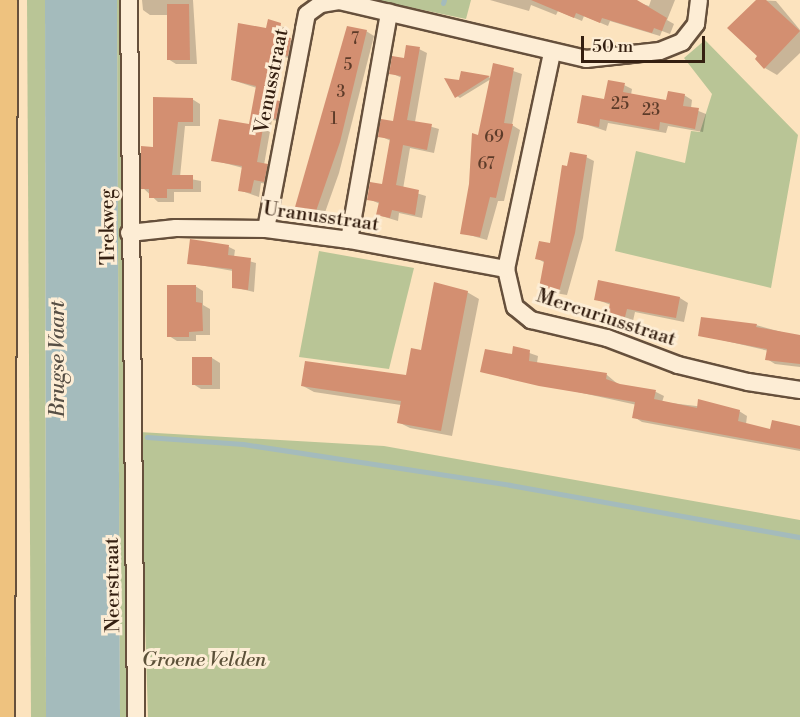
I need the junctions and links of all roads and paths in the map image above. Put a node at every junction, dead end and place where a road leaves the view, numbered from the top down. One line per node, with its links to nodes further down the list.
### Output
1 (6, 0): 12 (main road)
2 (129, 0): 7 (street, Trekweg)
3 (699, 0): 5 (street, Venusstraat)
4 (389, 12): 5 (street, Venusstraat); 6 (street, Venusstraat); 8 (street)
5 (552, 53): 9 (street, Mercuriusstraat)
6 (266, 230): 7 (street, Uranusstraat); 8 (street, Uranusstraat)
7 (129, 233): 11 (street, Trekweg)
8 (349, 240): 9 (street, Uranusstraat)
9 (506, 269): 10 (street, Mercuriusstraat)
10 (800, 390)
11 (133, 453): 13 (street, Neerstraat)
12 (3, 717)
13 (136, 717)

